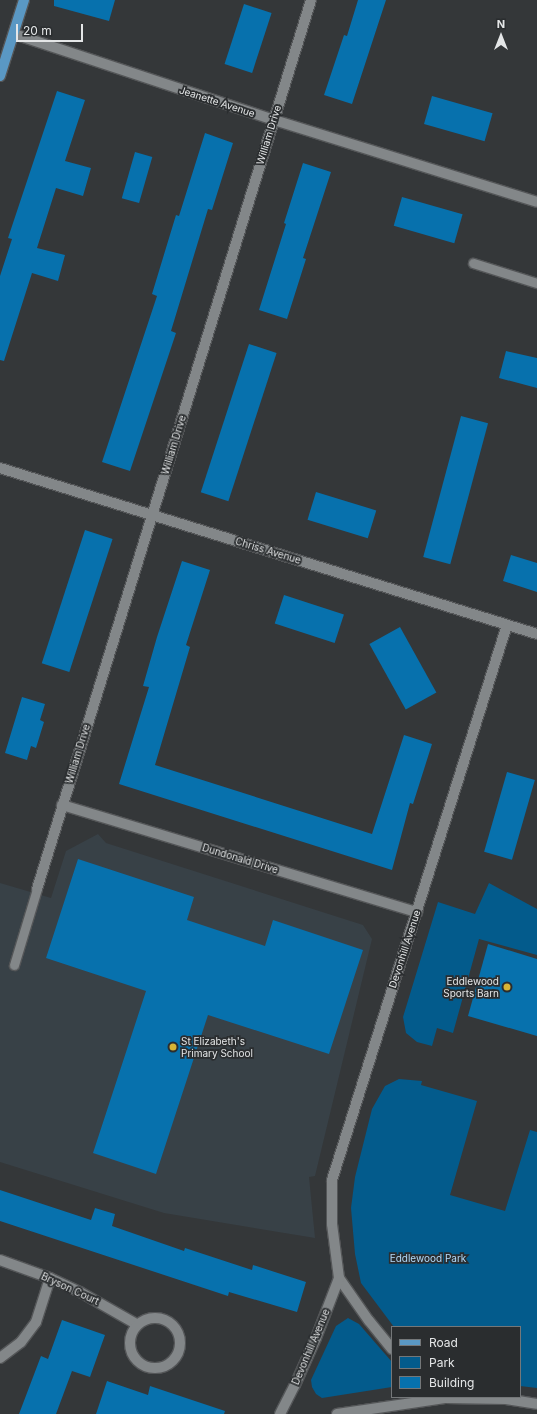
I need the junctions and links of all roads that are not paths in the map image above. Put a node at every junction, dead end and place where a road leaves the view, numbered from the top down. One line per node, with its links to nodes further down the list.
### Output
1 (24, 0): 3 (main road)
2 (311, 0): 5 (street, William Drive)
3 (14, 34): 4 (main road); 5 (street, Jeanette Avenue)
4 (0, 76)
5 (274, 120): 6 (street, Jeanette Avenue); 10 (street, William Drive)
6 (537, 202)
7 (473, 263): 8 (lane)
8 (537, 283)
9 (0, 468): 10 (street, Chriss Avenue)
10 (152, 516): 11 (street, Chriss Avenue); 13 (street, William Drive)
11 (507, 625): 12 (street, Chriss Avenue); 15 (street, Devonhill Avenue)
12 (537, 634)
13 (62, 805): 14 (street, William Drive); 15 (street, Dundonald Drive)
14 (37, 889): 16 (lane)
15 (417, 912): 19 (street, Devonhill Avenue)
16 (14, 965)
17 (0, 1260): 18 (street, Bryson Court)
18 (50, 1278): 20 (street, Bryson Court); 22 (street)
19 (339, 1278): 21 (street, Devonhill Avenue); 26 (street, Devonhill Avenue)
20 (136, 1324): 20 (street)
21 (391, 1348)
22 (0, 1358)
23 (444, 1398): 24 (street); 25 (street)
24 (537, 1404)
25 (358, 1412): 27 (street)
26 (280, 1414)
27 (337, 1414)

